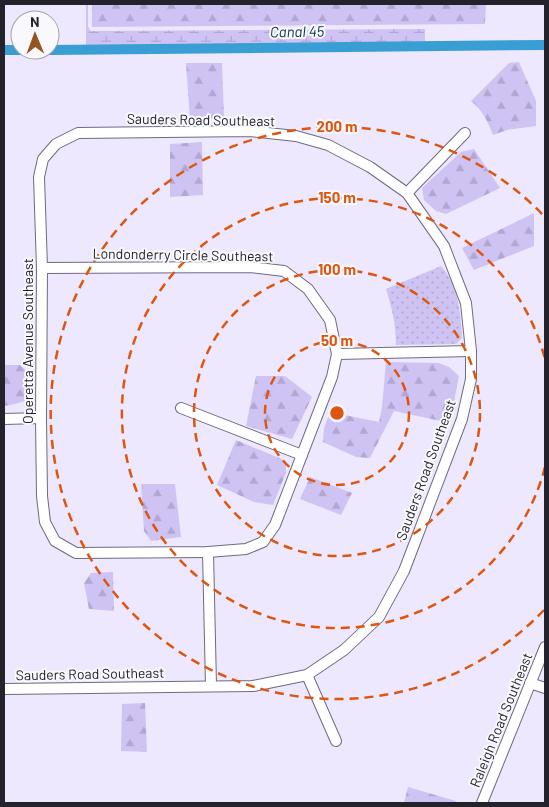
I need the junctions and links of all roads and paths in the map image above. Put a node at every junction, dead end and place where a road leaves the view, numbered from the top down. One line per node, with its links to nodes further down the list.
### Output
1 (465, 133): 3 (street)
2 (56, 144): 3 (street, Sauders Road Southeast); 4 (street, Operetta Avenue Southeast)
3 (407, 193): 5 (street, Sauders Road Southeast)
4 (42, 268): 6 (street, Londonderry Circle Southeast); 8 (street, Operetta Avenue Southeast)
5 (471, 351): 6 (street); 14 (street, Sauders Road Southeast)
6 (337, 354): 10 (street, Londonderry Circle Southeast)
7 (181, 408): 10 (street)
8 (41, 418): 9 (street); 11 (street, Operetta Avenue Southeast)
9 (4, 419)
10 (302, 455): 12 (street, Londonderry Circle Southeast)
11 (55, 541): 12 (street, Londonderry Circle Southeast)
12 (208, 552): 16 (street)
13 (545, 647): 15 (street, Raleigh Road Southeast)
14 (306, 675): 16 (street, Sauders Road Southeast); 19 (street)
15 (530, 683): 17 (street); 20 (street, Raleigh Road Southeast)
16 (211, 686): 18 (street, Sauders Road Southeast)
17 (545, 688)
18 (4, 689)
19 (336, 741)
20 (482, 803)

